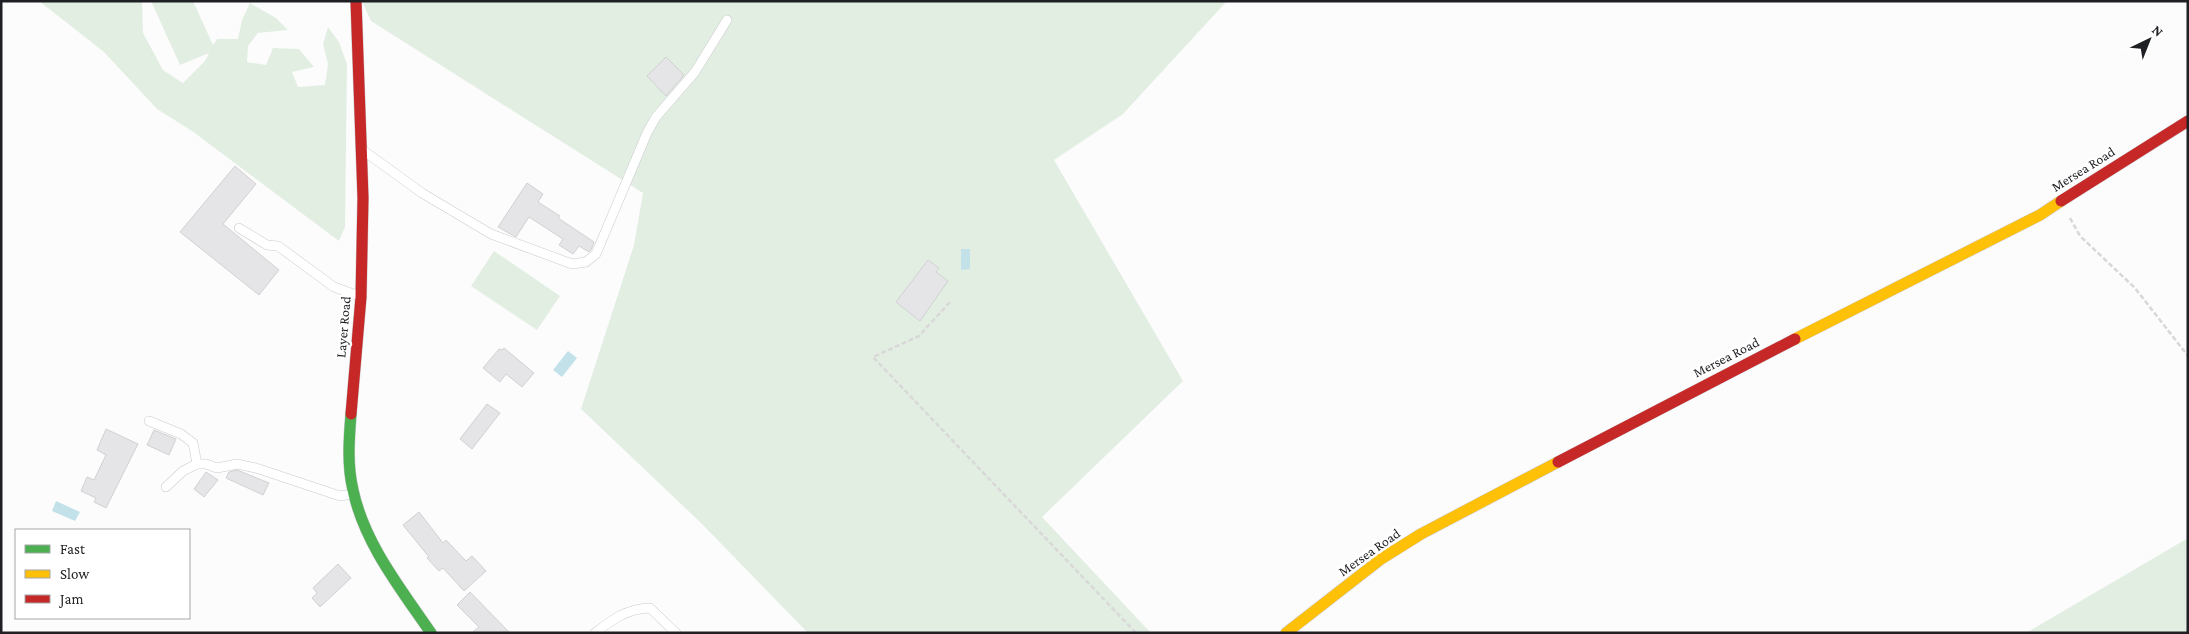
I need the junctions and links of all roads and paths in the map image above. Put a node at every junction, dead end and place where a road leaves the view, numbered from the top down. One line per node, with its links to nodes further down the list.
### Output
1 (356, 1): 4 (main road, Layer Road)
2 (727, 20): 4 (lane)
3 (2188, 122): 5 (main road, Mersea Road)
4 (362, 150): 7 (main road, Layer Road)
5 (2061, 201): 9 (path); 18 (main road, Mersea Road)
6 (239, 228): 7 (lane)
7 (361, 297): 13 (main road, Layer Road)
8 (950, 302): 17 (path)
9 (2188, 356)
10 (149, 421): 11 (lane)
11 (197, 464): 12 (lane); 13 (lane)
12 (166, 487)
13 (353, 494): 14 (main road, Layer Road)
14 (431, 633)
15 (595, 633): 16 (lane)
16 (676, 633)
17 (1136, 633)
18 (1286, 633)

